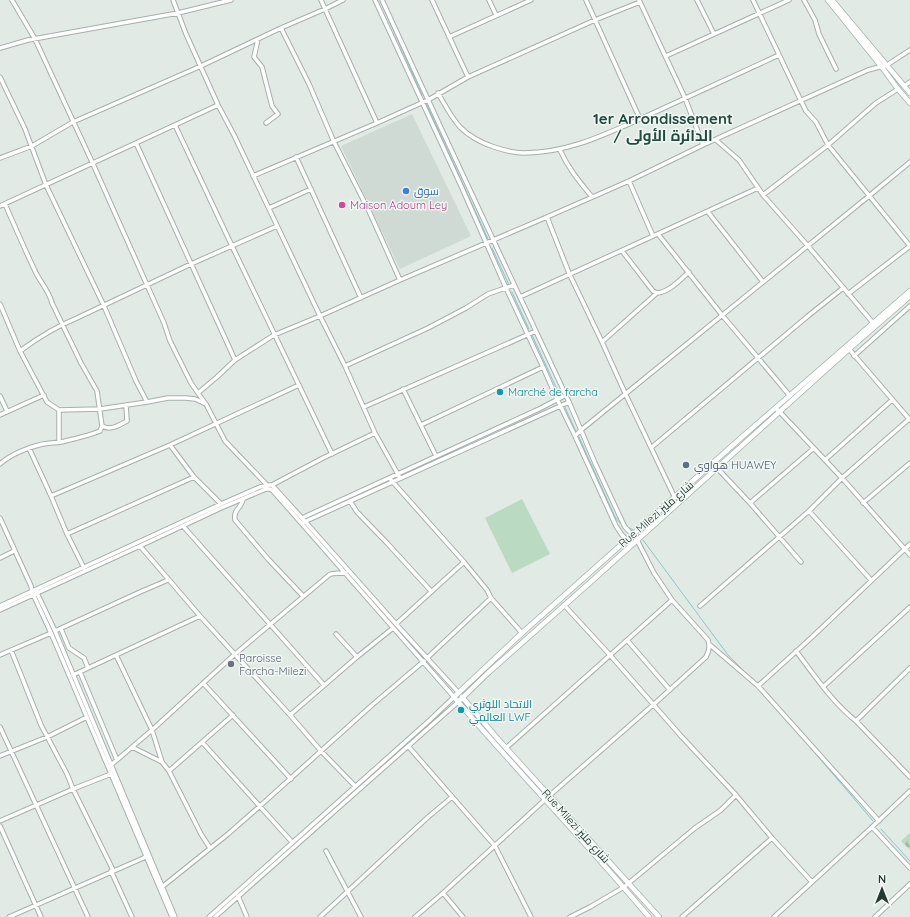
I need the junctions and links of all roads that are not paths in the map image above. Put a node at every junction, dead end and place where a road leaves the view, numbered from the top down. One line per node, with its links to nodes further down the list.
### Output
1 (12, 0): 27 (street)
2 (173, 0): 21 (street)
3 (232, 0): 21 (street)
4 (321, 0): 19 (street)
5 (344, 0): 19 (street)
6 (375, 0): 47 (street)
7 (382, 0): 45 (street)
8 (432, 0): 26 (street)
9 (489, 0): 22 (street)
10 (531, 0): 22 (street)
11 (586, 0): 23 (street)
12 (697, 0): 25 (street)
13 (753, 0): 20 (street)
14 (789, 0): 20 (street)
15 (804, 0): 36 (street)
16 (828, 0): 35 (street)
17 (832, 0): 33 (street)
18 (640, 1): 23 (street); 32 (street)
19 (325, 9): 24 (street); 52 (street)
20 (759, 13): 25 (street); 31 (street)
21 (178, 14): 27 (street); 34 (street)
22 (496, 15): 26 (street)
23 (595, 20): 38 (street); 50 (street)
24 (281, 28): 28 (street); 56 (street)
25 (714, 34): 32 (street)
26 (449, 37): 38 (street)
27 (35, 39): 29 (street); 51 (street)
28 (258, 39): 34 (street); 53 (street)
29 (0, 48)
30 (910, 50): 33 (street)
31 (779, 55): 44 (street); 46 (street)
32 (666, 56): 44 (street)
33 (887, 65): 35 (street); 40 (street)
34 (201, 66): 49 (street); 51 (street)
35 (881, 66): 41 (street); 46 (street)
36 (836, 69)
37 (0, 77): 59 (street)
38 (468, 77): 42 (street)
39 (910, 82): 40 (street)
40 (904, 86): 43 (street)
41 (898, 89): 48 (street); 58 (street)
42 (438, 93): 45 (street); 61 (street)
43 (910, 93)
44 (685, 98): 50 (street); 60 (street)
45 (428, 100): 47 (street); 82 (street)
46 (801, 101): 55 (street); 58 (street)
47 (422, 103): 52 (street); 83 (street)
48 (910, 103)
49 (218, 105): 54 (street); 66 (street)
50 (640, 119): 61 (street)
51 (73, 122): 59 (street); 65 (street)
52 (377, 123): 56 (street)
53 (266, 124)
54 (175, 125): 57 (street); 84 (street)
55 (716, 140): 60 (street); 69 (street)
56 (334, 142): 62 (street); 91 (street)
57 (136, 143): 65 (street); 88 (street)
58 (828, 145): 71 (street); 72 (street)
59 (32, 146): 63 (street); 68 (street)
60 (703, 146): 67 (street)
61 (560, 150): 73 (street)
62 (296, 157): 66 (street); 70 (street)
63 (0, 158)
64 (910, 162): 72 (street)
65 (92, 164): 68 (street); 94 (street)
66 (253, 176): 76 (street)
67 (629, 181): 73 (street); 81 (street)
68 (46, 185): 74 (street); 104 (street)
69 (758, 188): 71 (street); 77 (street)
70 (311, 189): 76 (street); 102 (street)
71 (763, 195): 85 (street)
72 (869, 196): 85 (street); 86 (street)
73 (592, 197): 78 (street)
74 (6, 204): 75 (street); 108 (street)
75 (0, 206)
76 (269, 208): 79 (street)
77 (708, 212): 80 (street); 92 (street)
78 (547, 217): 82 (street); 90 (street)
79 (277, 226): 84 (street); 107 (street)
80 (658, 234): 81 (street); 89 (street)
81 (653, 236): 87 (street)
82 (493, 240): 83 (street); 93 (street)
83 (486, 243): 91 (street); 95 (street)
84 (232, 246): 88 (street); 112 (street)
85 (808, 246): 92 (street); 96 (street)
86 (910, 246): 99 (street)
87 (622, 251): 90 (street); 98 (street)
88 (191, 264): 94 (street); 118 (street)
89 (689, 272): 98 (street); 106 (street)
90 (569, 273): 100 (street); 113 (street)
91 (400, 280): 102 (street)
92 (763, 282): 106 (street)
93 (514, 285): 95 (street); 100 (street)
94 (147, 286): 104 (street); 124 (street)
95 (506, 288): 111 (street); 119 (street)
96 (843, 288): 99 (street); 117 (street)
97 (910, 291): 109 (street, Rue Milezi شارع مليز)
98 (657, 294): 113 (street)
99 (848, 294): 109 (street)
100 (520, 296): 110 (street)
101 (910, 296): 109 (street, Rue Milezi شارع مليز)
102 (361, 298): 107 (street)
103 (0, 304): 115 (street)
104 (104, 306): 108 (street); 132 (street)
105 (910, 306): 116 (street)
106 (722, 315): 117 (street); 125 (street)
107 (320, 316): 112 (street); 119 (street)
108 (62, 324): 115 (street); 138 (street)
109 (874, 325): 114 (street, Rue Milezi شارع مليز); 120 (street, Rue Milezi شارع مليز)
110 (536, 331): 111 (street); 127 (street)
111 (529, 334): 121 (street); 123 (street)
112 (274, 335): 118 (street); 122 (street)
113 (602, 342): 125 (street)
114 (849, 349): 116 (street); 120 (street, Rue Milezi شارع مليز)
115 (20, 351): 126 (street)
116 (854, 356): 131 (street)
117 (758, 358): 129 (street); 152 (street)
118 (235, 360): 124 (street)
119 (345, 366): 137 (street)
120 (827, 366): 129 (street, Rue Milezi شارع مليز); 140 (street, Rue Milezi شارع مليز)
121 (544, 367): 130 (street); 145 (street)
122 (299, 385): 144 (street); 155 (street)
123 (403, 389): 137 (street); 145 (street)
124 (198, 393): 134 (street)
125 (625, 393): 147 (street); 152 (street)
126 (44, 395): 139 (street); 141 (street)
127 (566, 395): 130 (street); 133 (street)
128 (0, 396): 141 (street)
129 (790, 396): 140 (street, Rue Milezi شارع مليز)
130 (557, 399): 136 (street); 156 (street)
131 (892, 400): 143 (street); 157 (street)
132 (147, 402): 134 (street); 135 (street)
133 (569, 402): 136 (street); 147 (street)
134 (206, 404): 144 (street)
135 (126, 405): 138 (street); 146 (street)
136 (560, 406): 149 (street); 164 (street)
137 (364, 407): 148 (street)
138 (100, 409): 139 (street); 146 (street)
139 (59, 410): 150 (street)
140 (778, 410): 154 (street); 160 (street, Rue Milezi شارع مليز); 170 (street, Rue Milezi شارع مليز)
141 (7, 411): 142 (street)
142 (0, 414)
143 (910, 420): 165 (street)
144 (216, 424): 151 (street); 167 (street)
145 (421, 425): 156 (street)
146 (102, 426): 150 (street)
147 (581, 430): 149 (street); 181 (street)
148 (375, 433): 155 (street); 161 (street)
149 (575, 436): 183 (street)
150 (60, 442): 153 (street)
151 (170, 445): 162 (street); 169 (street)
152 (652, 447): 170 (street)
153 (29, 448): 159 (street); 169 (street)
154 (814, 448): 157 (street); 173 (street)
155 (332, 454): 168 (street)
156 (436, 456): 161 (street)
157 (825, 460): 165 (street)
158 (910, 463): 174 (street)
159 (0, 464)
160 (717, 468): 173 (street); 184 (street, Rue Milezi شارع مليز)
161 (398, 474): 163 (street); 164 (street)
162 (194, 477): 175 (street); 180 (street)
163 (390, 477): 166 (street); 178 (street)
164 (400, 478): 166 (street)
165 (842, 478): 174 (street); 176 (street)
166 (392, 482): 172 (street); 192 (street)
167 (267, 485): 168 (street); 175 (street)
168 (272, 485): 178 (street)
169 (51, 496): 180 (street)
170 (675, 498): 181 (street, Rue Milezi شارع مليز)
171 (243, 499): 178 (street); 179 (street); 200 (street)
172 (350, 501): 178 (street); 199 (street)
173 (750, 502): 182 (street)
174 (863, 503): 188 (street)
175 (221, 504): 194 (street)
176 (809, 511): 182 (street); 197 (street)
177 (0, 518): 189 (street)
178 (302, 520): 195 (street); 210 (street)
179 (183, 526): 187 (street); 209 (street)
180 (67, 534): 194 (street)
181 (633, 535): 183 (street, Rue Milezi شارع مليز); 184 (street)
182 (780, 536): 193 (street); 205 (street)
183 (627, 539): 185 (street); 214 (street, Rue Milezi شارع مليز)
184 (637, 540): 185 (street, Rue Milezi شارع مليز); 202 (street)
185 (632, 544): 203 (street, Rue Milezi شارع مليز)
186 (910, 544): 188 (street)
187 (140, 546): 196 (street); 198 (street)
188 (905, 549): 190 (street); 197 (street)
189 (14, 551): 191 (street); 198 (street)
190 (910, 555)
191 (0, 558)
192 (464, 562): 199 (street); 201 (street)
193 (801, 562)
194 (84, 568): 198 (street)
195 (346, 573): 200 (street); 211 (street)
196 (168, 580): 208 (street); 212 (street)
197 (871, 580): 219 (street)
198 (34, 592): 204 (street); 207 (street); 213 (street)
199 (431, 592): 210 (street)
200 (303, 596): 209 (street)
201 (492, 598): 214 (street); 225 (street)
202 (672, 600): 216 (street); 217 (street)
203 (564, 605): 223 (street); 238 (street, Rue Milezi شارع مليز)
204 (0, 606)
205 (700, 606)
206 (910, 607): 234 (street)
207 (0, 610)
208 (200, 616): 220 (street); 222 (street)
209 (270, 624): 220 (street); 232 (street)
210 (396, 624): 225 (street)
211 (393, 628): 224 (street); 226 (street)
212 (60, 629): 213 (street); 227 (street)
213 (53, 632): 218 (street); 230 (street); 243 (street)
214 (522, 633): 236 (street, Rue Milezi شارع مليز)
215 (336, 634): 224 (street)
216 (627, 640): 223 (street); 235 (street)
217 (709, 644): 233 (street); 235 (street)
218 (10, 650): 221 (street); 247 (street)
219 (796, 651): 233 (street); 234 (street)
220 (235, 654): 231 (street); 242 (street)
221 (0, 655)
222 (116, 655): 227 (street); 246 (street)
223 (610, 655): 240 (street); 251 (street)
224 (357, 656): 232 (street)
225 (427, 658): 236 (street)
226 (424, 661): 237 (street); 252 (street)
227 (88, 668): 229 (street)
228 (910, 668): 244 (street)
229 (80, 672): 230 (street); 255 (street)
230 (73, 675): 257 (street)
231 (203, 683): 241 (street); 246 (street)
232 (324, 685): 242 (street)
233 (758, 686): 271 (street)
234 (824, 687): 244 (street)
235 (670, 690): 240 (street)
236 (458, 693): 237 (street, Rue Milezi شارع مليز); 238 (street, Rue Milezi شارع مليز)
237 (454, 697): 239 (street, Rue Milezi شارع مليز); 262 (street)
238 (462, 698): 239 (street, Rue Milezi شارع مليز); 251 (street, Rue Milezi شارع مليز)
239 (458, 702): 249 (street); 268 (street, Rue Milezi شارع مليز)
240 (653, 705): 265 (street); 266 (street)
241 (233, 715): 248 (street); 261 (street)
242 (290, 715): 252 (street)
243 (87, 717): 247 (street); 259 (street)
244 (856, 721): 260 (street)
245 (0, 728): 253 (street)
246 (152, 730): 250 (street); 256 (street)
247 (47, 737): 253 (street); 263 (street)
248 (202, 742): 258 (street); 270 (street)
249 (408, 746): 267 (street); 290 (street)
250 (132, 747): 255 (street); 256 (street)
251 (506, 748): 266 (street, Rue Milezi شارع مليز)
252 (321, 750): 261 (street); 262 (street)
253 (11, 751): 254 (street); 269 (street)
254 (0, 756)
255 (117, 760): 257 (street)
256 (162, 762): 258 (street)
257 (111, 765): 280 (street)
258 (169, 771): 278 (street)
259 (111, 774): 263 (street); 280 (street)
260 (910, 777)
261 (291, 778): 270 (street)
262 (356, 786): 276 (street)
263 (73, 789): 269 (street); 282 (street)
264 (910, 791): 271 (street)
265 (736, 795): 275 (street); 285 (street)
266 (549, 796): 268 (street); 285 (street, Rue Milezi شارع مليز)
267 (452, 797): 277 (street); 288 (street)
268 (545, 801): 277 (street); 285 (street, Rue Milezi شارع مليز)
269 (36, 805): 272 (street); 287 (street)
270 (260, 806): 276 (street); 278 (street)
271 (879, 820): 274 (street)
272 (0, 821)
273 (0, 826): 291 (street)
274 (872, 827): 281 (street); 283 (street)
275 (772, 838): 283 (street); 309 (street)
276 (292, 842): 298 (street)
277 (495, 846): 289 (street); 305 (street)
278 (210, 848): 286 (street)
279 (326, 851): 288 (street)
280 (147, 856): 282 (street); 286 (street); 296 (street)
281 (910, 868)
282 (112, 871): 287 (street); 295 (street)
283 (812, 882): 310 (street)
284 (910, 884): 311 (street)
285 (626, 885): 306 (street); 307 (street, Rue Milezi شارع مليز); 308 (street, Rue Milezi شارع مليز)
286 (162, 887): 297 (street)
287 (74, 888): 291 (street); 294 (street)
288 (347, 891): 301 (street); 302 (street)
289 (443, 893): 303 (street); 304 (street)
290 (238, 896): 299 (street); 300 (street)
291 (36, 905): 292 (street); 293 (street)
292 (9, 917)
293 (41, 917)
294 (88, 917)
295 (132, 917)
296 (172, 917)
297 (175, 917)
298 (208, 917)
299 (215, 917)
300 (247, 917)
301 (320, 917)
302 (360, 917)
303 (415, 917)
304 (463, 917)
305 (531, 917)
306 (570, 917)
307 (649, 917)
308 (659, 917)
309 (682, 917)
310 (774, 917)
311 (875, 917)

